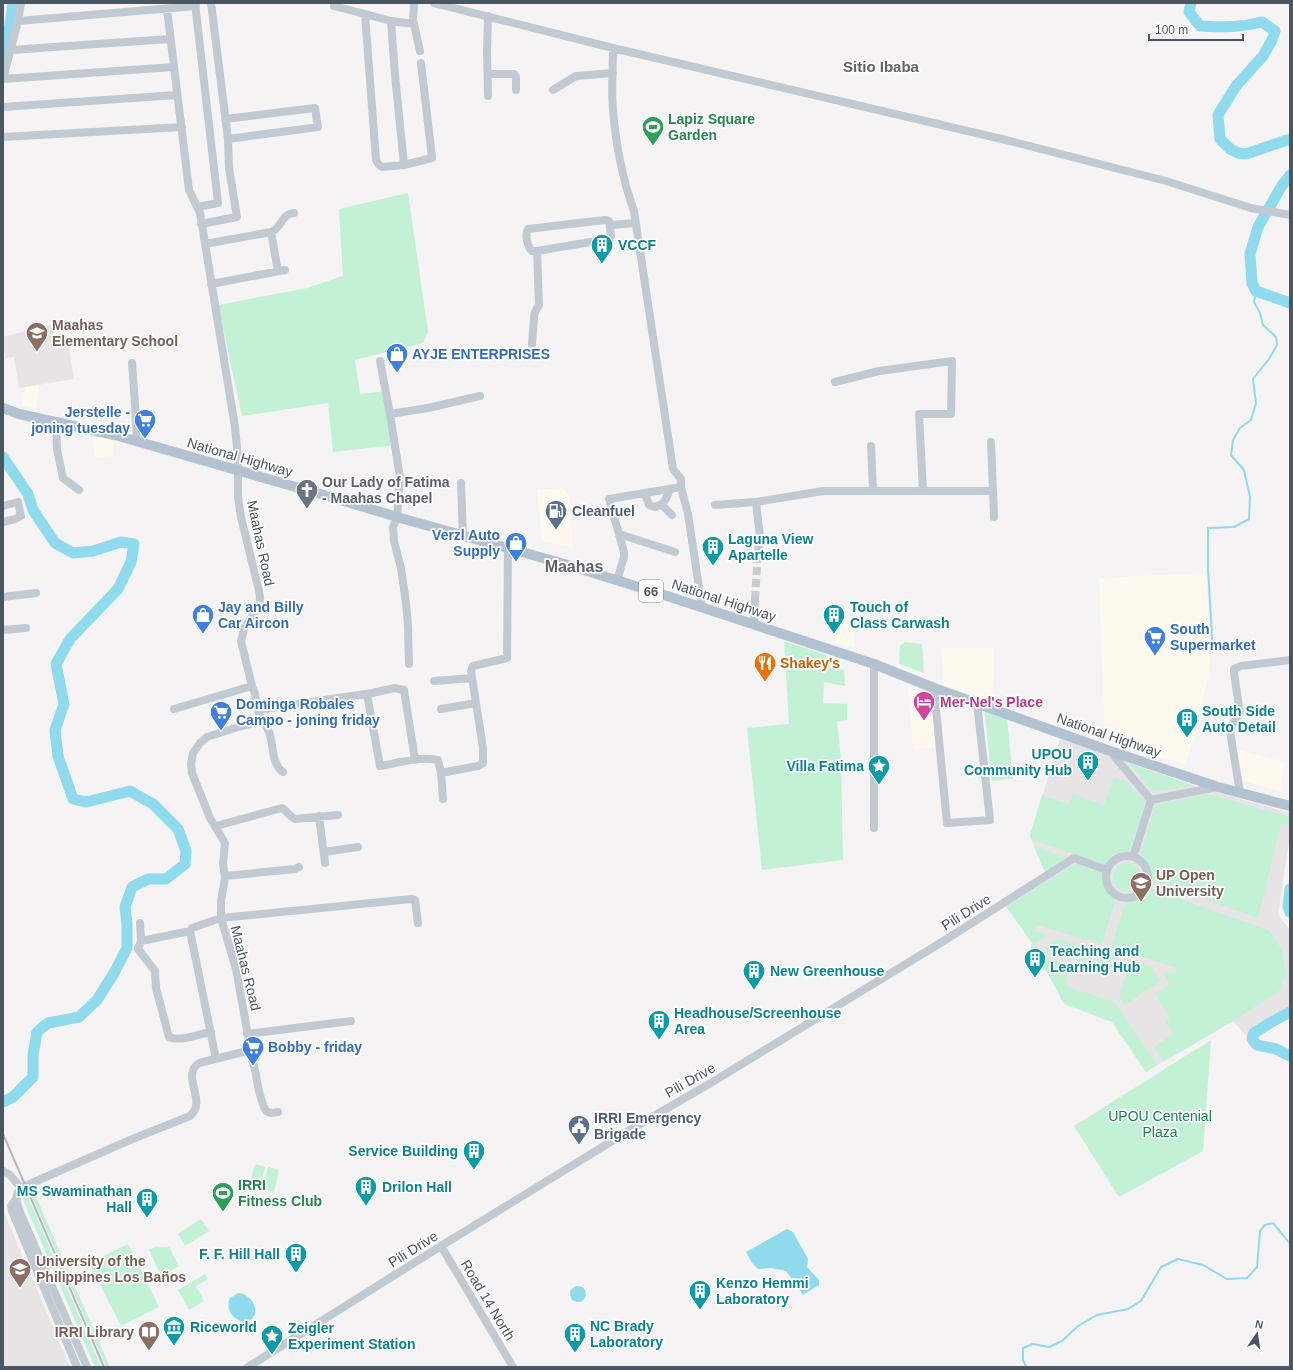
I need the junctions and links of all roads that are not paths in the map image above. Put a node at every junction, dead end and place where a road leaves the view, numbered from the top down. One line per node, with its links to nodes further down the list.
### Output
1 (21, 3): 11 (street)
2 (211, 3): 28 (street)
3 (414, 3): 13 (street)
4 (434, 3): 10 (street)
5 (195, 4): 8 (street); 33 (street)
6 (334, 6): 9 (street)
7 (141, 7): 8 (street); 11 (street)
8 (167, 9): 14 (street, Maahas Road)
9 (365, 14): 12 (street); 32 (street)
10 (488, 16): 15 (street); 21 (street)
11 (18, 21): 16 (street)
12 (391, 21): 13 (street); 32 (street)
13 (414, 24): 17 (street)
14 (170, 39): 16 (street); 19 (street, Maahas Road)
15 (614, 48): 20 (street); 35 (street)
16 (11, 50): 22 (street)
17 (420, 51)
18 (421, 63): 32 (street)
19 (173, 67): 22 (street); 25 (street, Maahas Road)
20 (613, 73): 24 (street); 37 (street)
21 (488, 74): 23 (street); 26 (street)
22 (3, 79)
23 (516, 90)
24 (553, 90)
25 (178, 96): 27 (street); 29 (street, Maahas Road)
26 (488, 96)
27 (3, 107)
28 (225, 119): 31 (street); 31 (street)
29 (182, 127): 30 (street); 33 (street, Maahas Road)
30 (3, 137)
31 (228, 139): 36 (street)
32 (404, 165)
33 (198, 208): 36 (street, Maahas Road)
34 (294, 213): 39 (street)
35 (1290, 215)
36 (202, 224): 40 (street, Maahas Road)
37 (636, 225): 38 (street); 56 (street)
38 (610, 228): 41 (street); 41 (street)
39 (271, 232): 40 (street); 42 (street)
40 (205, 244): 42 (street, Maahas Road)
41 (537, 252): 43 (street)
42 (211, 284): 54 (street, Maahas Road)
43 (532, 346)
44 (380, 361): 49 (street)
45 (132, 364): 51 (street)
46 (835, 382): 59 (street)
47 (480, 396): 49 (street)
48 (3, 408): 50 (main road, National Highway / 66)
49 (390, 414): 68 (street)
50 (56, 423): 51 (main road, National Highway / 66); 58 (street)
51 (137, 442): 54 (main road, National Highway / 66)
52 (991, 442): 61 (street)
53 (872, 446): 60 (street)
54 (238, 470): 68 (main road, National Highway / 66); 89 (street, Maahas Road)
55 (461, 483): 72 (street)
56 (681, 487): 57 (street); 80 (street)
57 (670, 489): 62 (street); 64 (street)
58 (79, 490)
59 (923, 490): 60 (street); 61 (street)
60 (873, 491): 63 (street)
61 (993, 491): 69 (street)
62 (645, 493): 64 (street); 71 (street)
63 (756, 502): 66 (street); 74 (street)
64 (662, 505): 67 (street)
65 (3, 506): 70 (street)
66 (715, 506)
67 (672, 515)
68 (397, 517): 72 (main road, National Highway / 66); 85 (street)
69 (994, 517)
70 (3, 522)
71 (619, 534): 75 (street); 76 (street)
72 (462, 536): 73 (main road, National Highway / 66)
73 (508, 549): 76 (main road, National Highway / 66); 87 (street)
74 (758, 551)
75 (675, 552)
76 (617, 581): 80 (main road, National Highway / 66)
77 (36, 593): 78 (street)
78 (3, 597)
79 (755, 599): 81 (street)
80 (702, 607): 81 (main road, National Highway / 66)
81 (754, 623): 86 (main road, National Highway / 66)
82 (26, 628): 83 (street)
83 (3, 630)
84 (1290, 660): 103 (street)
85 (409, 664)
86 (874, 664): 90 (main road, National Highway / 66); 110 (street)
87 (472, 678): 88 (street); 92 (street)
88 (434, 681)
89 (252, 686): 94 (street); 96 (street, Maahas Road)
90 (934, 688): 93 (main road, National Highway / 66); 93 (street)
91 (367, 694): 96 (street); 99 (street); 99 (street)
92 (476, 703): 95 (street); 101 (street)
93 (977, 703): 98 (main road, National Highway / 66)
94 (174, 709)
95 (441, 709)
96 (258, 710): 97 (street, Maahas Road)
97 (262, 721): 100 (street); 109 (street, Maahas Road)
98 (1110, 751): 102 (main road, National Highway / 66); 105 (street)
99 (415, 760): 101 (street)
100 (283, 772)
101 (441, 773): 104 (street)
102 (1218, 787): 103 (main road, National Highway / 66); 105 (street)
103 (1240, 793): 106 (main road, National Highway / 66)
104 (443, 798)
105 (1151, 800): 113 (street)
106 (1290, 806)
107 (338, 815): 108 (street)
108 (320, 816): 109 (street); 112 (street)
109 (216, 826): 117 (street, Maahas Road)
110 (874, 828)
111 (358, 847): 112 (street)
112 (324, 852): 114 (street)
113 (1134, 857): 116 (street); 116 (street)
114 (325, 863)
115 (299, 867): 117 (street)
116 (1107, 870): 132 (street, Pili Drive)
117 (225, 876): 118 (street, Maahas Road)
118 (221, 918): 120 (street); 121 (street); 125 (street, Maahas Road)
119 (140, 923): 122 (street)
120 (418, 924)
121 (190, 931): 122 (street); 124 (street)
122 (141, 941): 124 (street)
123 (351, 1021): 125 (street)
124 (211, 1032): 127 (street)
125 (247, 1034): 126 (street, Maahas Road)
126 (247, 1049): 128 (street); 130 (street)
127 (215, 1054)
128 (278, 1112)
129 (3, 1171): 130 (street)
130 (21, 1188): 131 (street)
131 (16, 1199): 133 (street); 134 (street)
132 (441, 1246): 135 (street, Pili Drive); 136 (street, Road 14 North)
133 (77, 1367)
134 (87, 1367)
135 (248, 1367)
136 (513, 1367)

